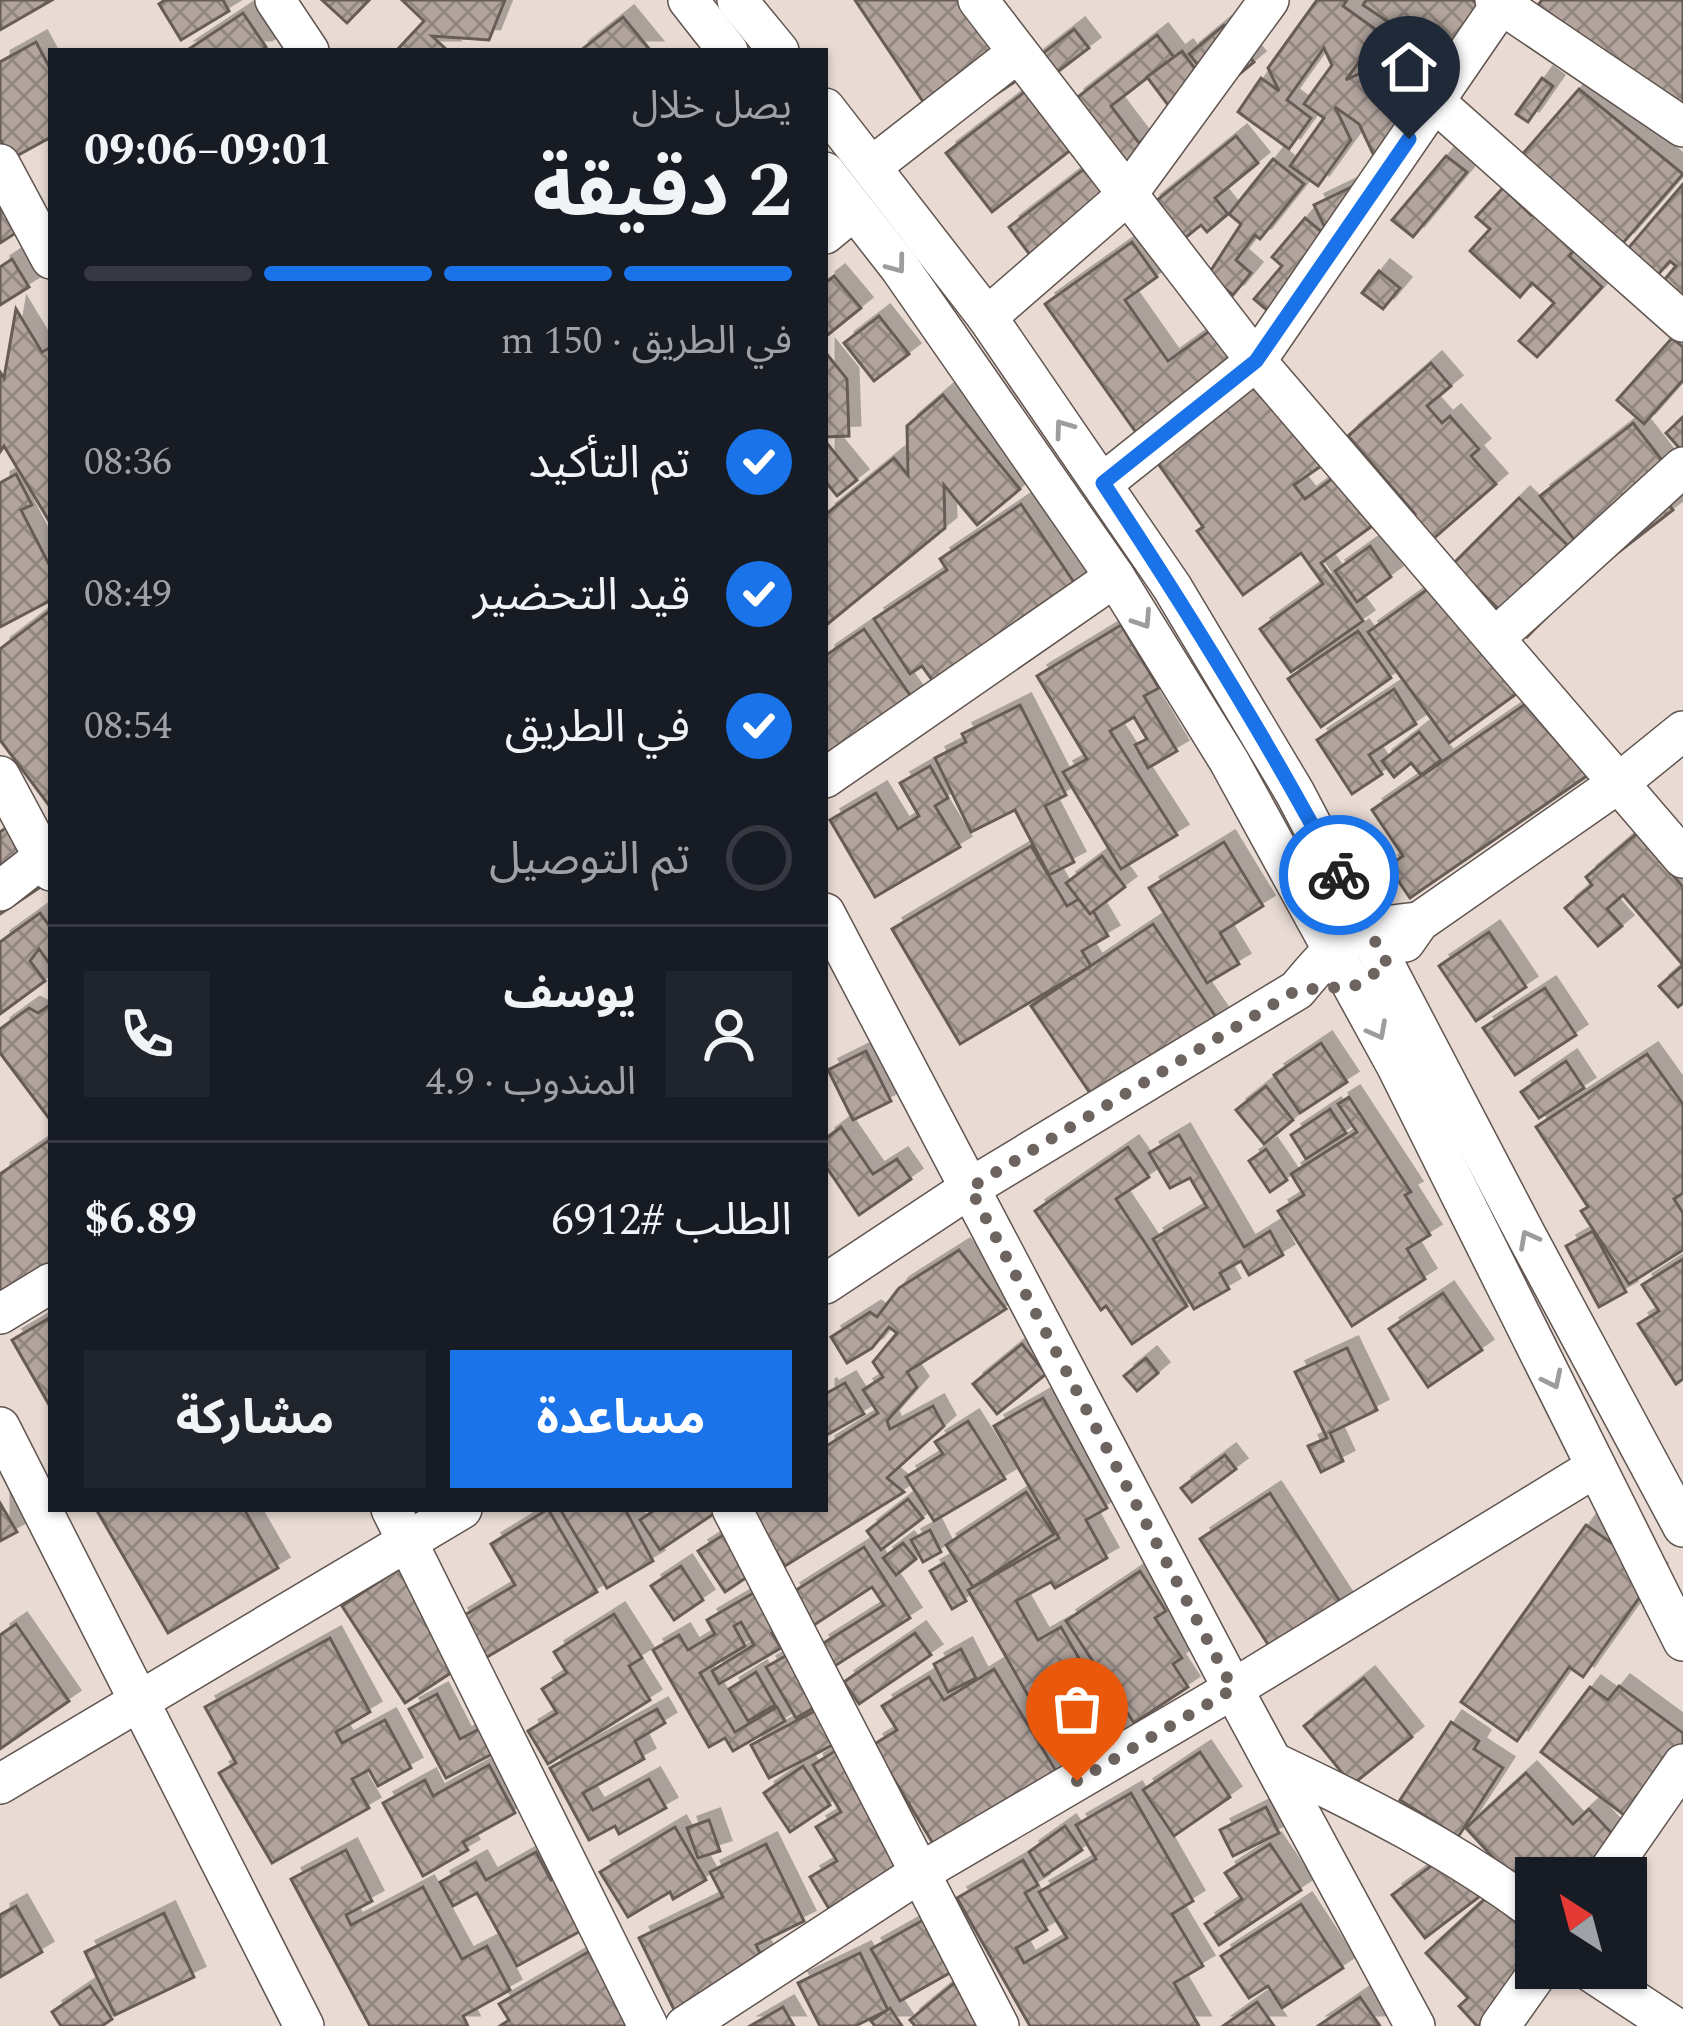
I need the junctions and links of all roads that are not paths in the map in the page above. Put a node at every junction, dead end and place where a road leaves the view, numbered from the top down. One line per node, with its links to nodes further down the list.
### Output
1 (275, 0): 7 (street)
2 (688, 0): 8 (street)
3 (737, 0): 9 (street)
4 (978, 0): 10 (street)
5 (1269, 0): 17 (street)
6 (1500, 1): 11 (street); 13 (street)
7 (307, 48)
8 (726, 48)
9 (777, 48)
10 (1017, 53): 15 (street); 17 (street)
11 (1435, 102): 21 (street); 22 (street)
12 (828, 112): 15 (street)
13 (1683, 128)
14 (0, 164): 19 (street)
15 (871, 167): 20 (street)
16 (828, 182): 18 (street)
17 (1126, 196): 20 (street); 22 (street)
18 (840, 222): 25 (street, one-way to 25)
19 (48, 253)
20 (987, 317): 24 (street, one-way to 20)
21 (1683, 322)
22 (1256, 361): 24 (street); 26 (street)
23 (1683, 467): 26 (street)
24 (1103, 483): 36 (street)
25 (1115, 577): 29 (street); 37 (street, one-way to 37)
26 (1496, 638): 30 (street)
27 (1683, 731): 30 (street)
28 (0, 776): 32 (street)
29 (828, 776)
30 (1620, 782): 31 (street); 35 (street)
31 (1683, 858)
32 (48, 860): 33 (street)
33 (0, 891)
34 (828, 919): 41 (street)
35 (1419, 922): 36 (street); 38 (street)
36 (1367, 928): 37 (street); 38 (street)
37 (1332, 948): 39 (street); 40 (street)
38 (1388, 965): 39 (street); 50 (street, one-way to 38)
39 (1354, 986): 40 (street); 46 (street, one-way to 46)
40 (1297, 990): 41 (street)
41 (970, 1188): 42 (street); 52 (street)
42 (828, 1282)
43 (48, 1285): 44 (street)
44 (0, 1314)
45 (0, 1427): 53 (street)
46 (1597, 1467): 51 (street); 52 (street)
47 (450, 1512): 49 (street)
48 (734, 1512): 58 (street)
49 (399, 1525): 53 (street); 63 (street)
50 (1683, 1527)
51 (1683, 1641)
52 (1233, 1689): 54 (street); 58 (street)
53 (139, 1703): 56 (street); 62 (street)
54 (1276, 1764): 59 (street); 66 (street)
55 (1683, 1764): 57 (street)
56 (0, 1784)
57 (1619, 1857)
58 (921, 1872): 64 (street); 65 (street)
59 (1515, 1896)
60 (1526, 1989): 67 (street)
61 (1617, 1989): 68 (street)
62 (304, 2026)
63 (648, 2026)
64 (685, 2026)
65 (1000, 2026)
66 (1415, 2026)
67 (1500, 2026)
68 (1673, 2026)

